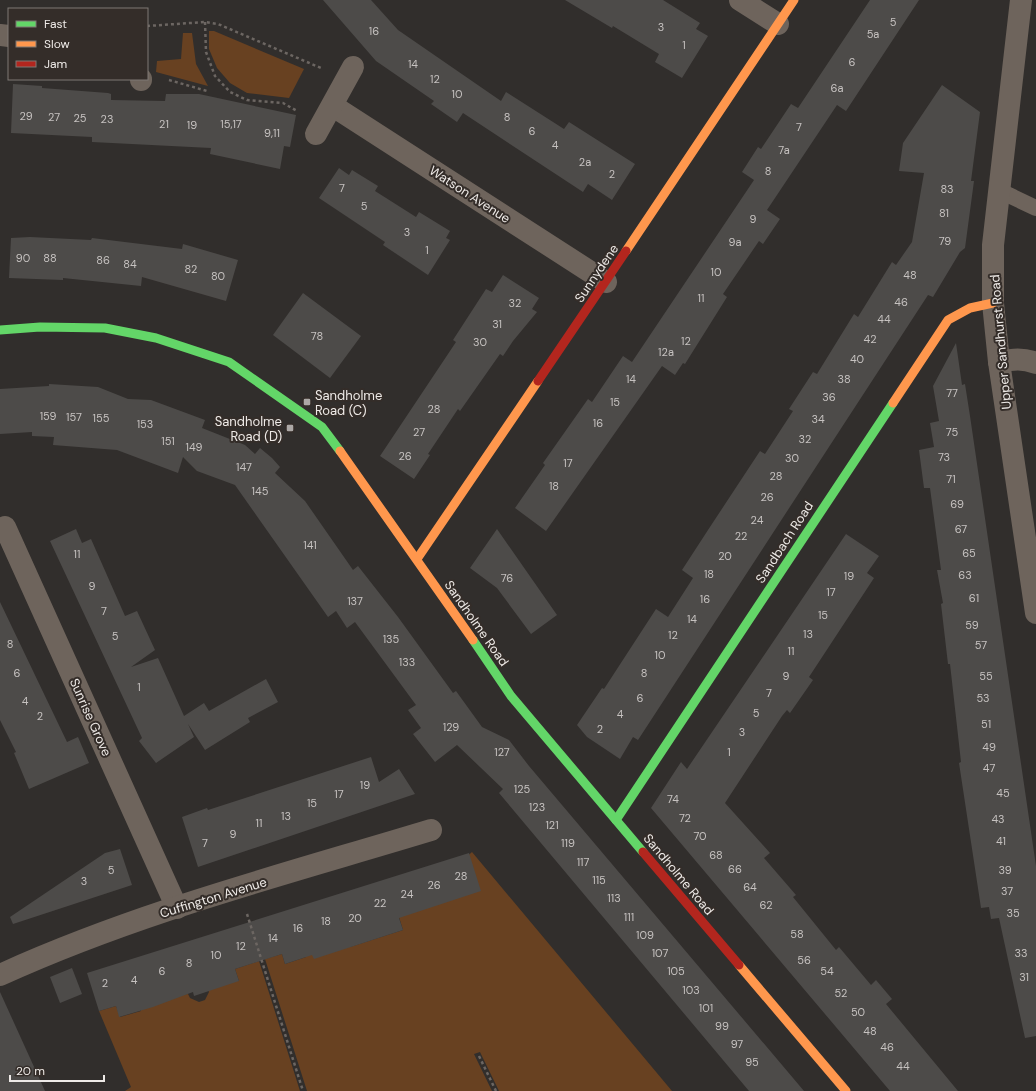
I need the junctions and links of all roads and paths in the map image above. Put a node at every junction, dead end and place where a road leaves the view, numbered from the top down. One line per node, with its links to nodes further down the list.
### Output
1 (740, 0): 5 (street)
2 (794, 0): 5 (street, Sunnydene)
3 (1021, 0): 12 (street, Upper Sandhurst Road)
4 (205, 22): 6 (path); 7 (path); 11 (path)
5 (778, 24): 14 (street, Sunnydene)
6 (148, 26)
7 (350, 73): 10 (street)
8 (162, 78): 9 (path)
9 (208, 91)
10 (333, 106): 11 (street); 14 (street, Watson Avenue)
11 (319, 130)
12 (998, 190): 13 (lane); 15 (street, Upper Sandhurst Road)
13 (1036, 208)
14 (606, 282): 20 (street, Sunnydene)
15 (994, 303): 17 (street, Upper Sandhurst Road); 22 (street, Sandbach Road)
16 (0, 330): 20 (street, Sandholme Road)
17 (999, 362): 18 (street); 21 (street, Upper Sandhurst Road)
18 (1036, 363)
19 (5, 527): 24 (street, Sunrise Grove)
20 (417, 560): 22 (street, Sandholme Road)
21 (1036, 613)
22 (616, 820): 30 (street, Sandholme Road)
23 (431, 830): 24 (street, Cuffington Avenue)
24 (177, 908): 26 (street, Cuffington Avenue)
25 (247, 913): 28 (path)
26 (0, 975)
27 (479, 1056): 29 (path)
28 (303, 1091)
29 (496, 1091)
30 (846, 1091)

